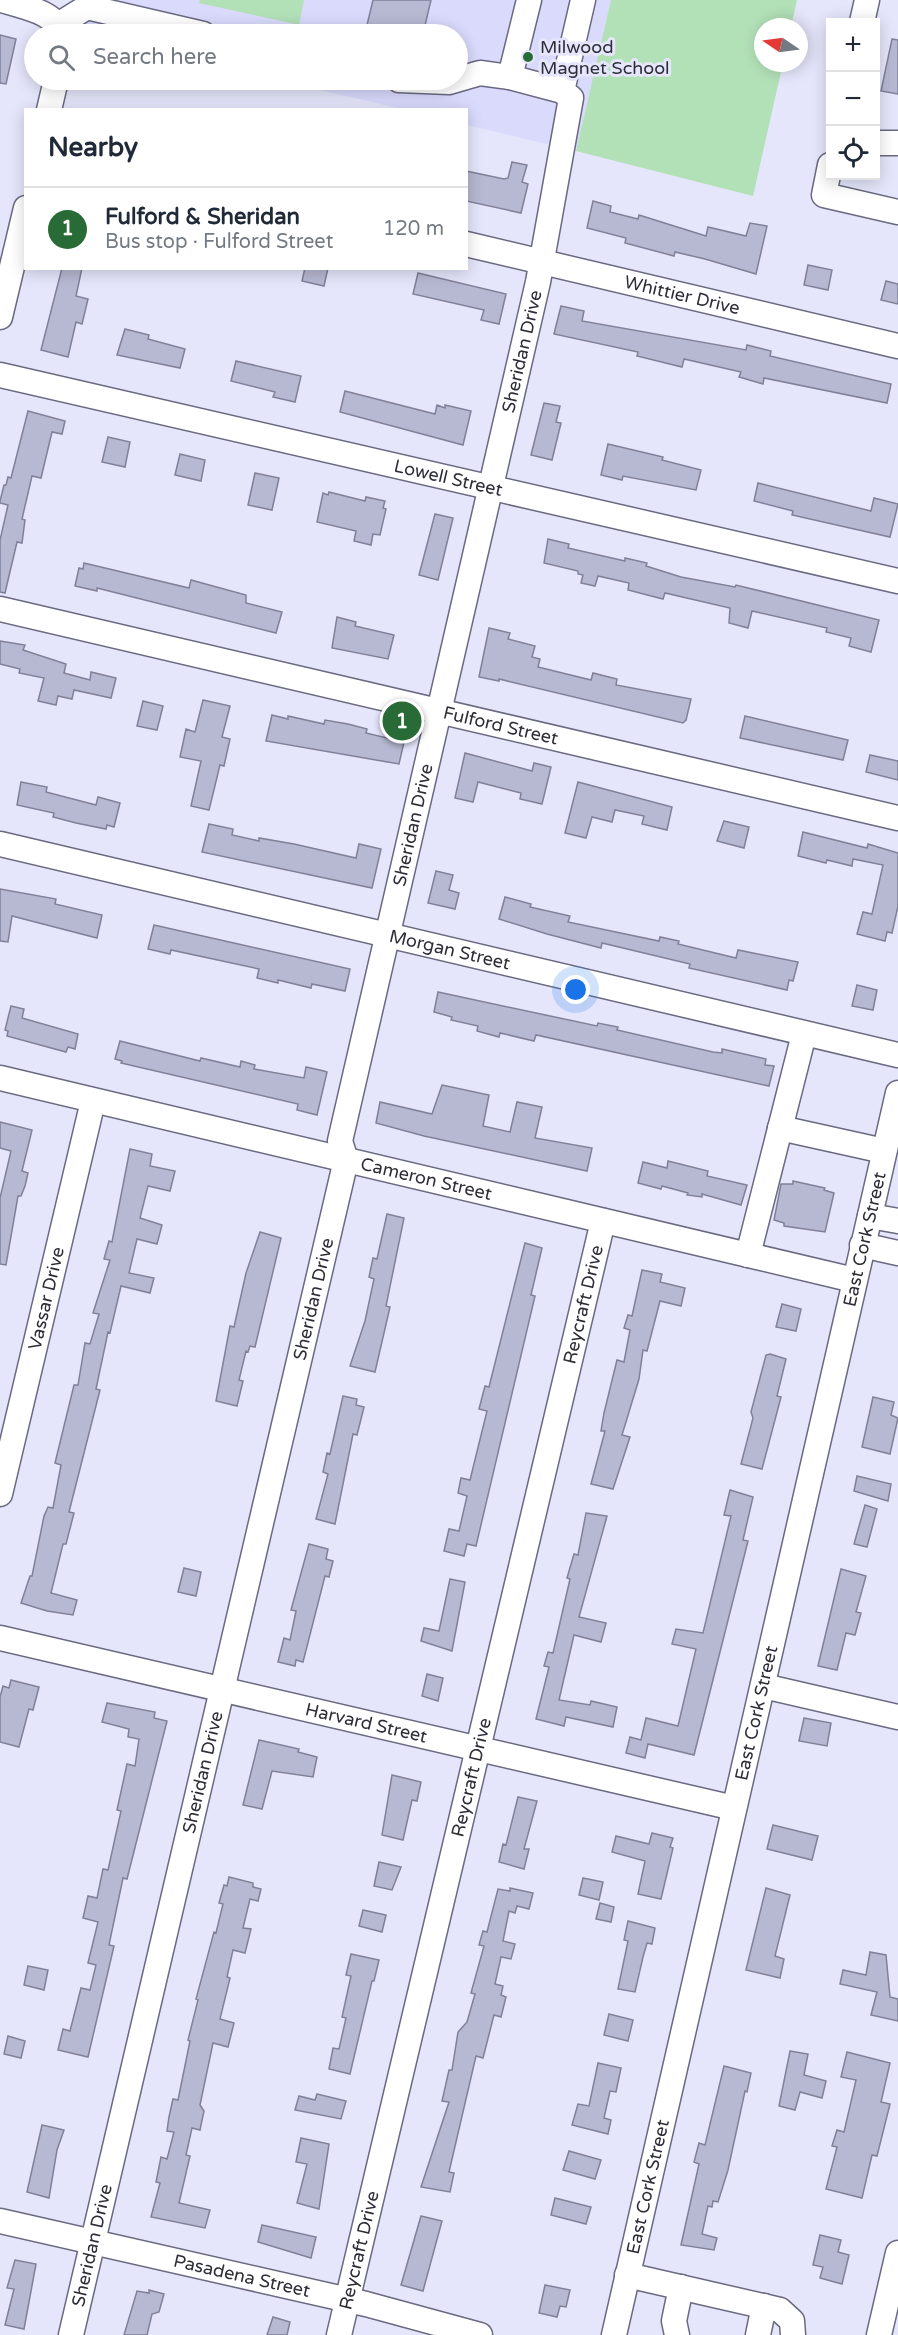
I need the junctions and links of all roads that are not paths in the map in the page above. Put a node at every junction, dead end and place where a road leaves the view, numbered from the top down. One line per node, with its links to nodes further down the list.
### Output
1 (2, 0): 6 (street)
2 (528, 0): 10 (street)
3 (583, 0): 12 (street)
4 (867, 0): 5 (street)
5 (863, 18)
6 (54, 24)
7 (62, 24): 8 (street)
8 (160, 24)
9 (468, 76): 10 (street)
10 (510, 77): 12 (street)
11 (54, 90): 13 (street)
12 (562, 90): 20 (street, Sheridan Drive)
13 (49, 108)
14 (880, 143): 15 (street)
15 (898, 143)
16 (828, 180): 17 (street)
17 (898, 212)
18 (24, 216): 21 (street)
19 (468, 244): 20 (street, Whittier Drive)
20 (542, 262): 22 (street, Whittier Drive); 24 (street, Sheridan Drive)
21 (0, 317)
22 (898, 346)
23 (0, 375): 24 (street, Lowell Street)
24 (491, 487): 25 (street, Lowell Street); 27 (street, Sheridan Drive)
25 (898, 581)
26 (0, 609): 27 (street, Fulford Street)
27 (438, 712): 28 (street, Fulford Street); 30 (street, Sheridan Drive)
28 (898, 818)
29 (0, 844): 30 (street, Morgan Street)
30 (388, 935): 31 (street, Morgan Street); 38 (street, Sheridan Drive)
31 (804, 1034): 32 (street, Morgan Street); 36 (street)
32 (898, 1055)
33 (0, 1078): 35 (street, Cameron Street)
34 (898, 1093): 37 (street, East Cork Street)
35 (93, 1101): 38 (street, Cameron Street); 46 (street, Vassar Drive)
36 (780, 1128): 37 (street); 44 (street)
37 (884, 1151): 39 (street, East Cork Street)
38 (346, 1160): 40 (street, Cameron Street); 49 (street, Sheridan Drive)
39 (870, 1216): 41 (street); 42 (street, East Cork Street)
40 (603, 1221): 44 (street, Cameron Street); 51 (street, Reycraft Drive)
41 (898, 1221)
42 (862, 1245): 43 (street); 45 (street, East Cork Street)
43 (898, 1253)
44 (748, 1255): 45 (street, Cameron Street)
45 (854, 1280): 48 (street, East Cork Street)
46 (0, 1494)
47 (0, 1638): 49 (street, Harvard Street)
48 (763, 1686): 50 (street); 52 (street, East Cork Street)
49 (224, 1689): 51 (street, Harvard Street); 54 (street, Sheridan Drive)
50 (898, 1717)
51 (480, 1750): 52 (street, Harvard Street); 58 (street, Reycraft Drive)
52 (734, 1809): 56 (street, East Cork Street)
53 (0, 2221): 54 (street, Pasadena Street)
54 (92, 2243): 58 (street, Pasadena Street); 60 (street, Sheridan Drive)
55 (898, 2253): 67 (street)
56 (627, 2275): 57 (street); 63 (street, East Cork Street)
57 (681, 2287): 59 (street); 64 (street)
58 (347, 2301): 61 (street, Reycraft Drive); 62 (street, Pasadena Street)
59 (764, 2306): 65 (street); 66 (street)
60 (70, 2335)
61 (339, 2335)
62 (480, 2335)
63 (614, 2335)
64 (677, 2335)
65 (758, 2335)
66 (793, 2335)
67 (879, 2335)

